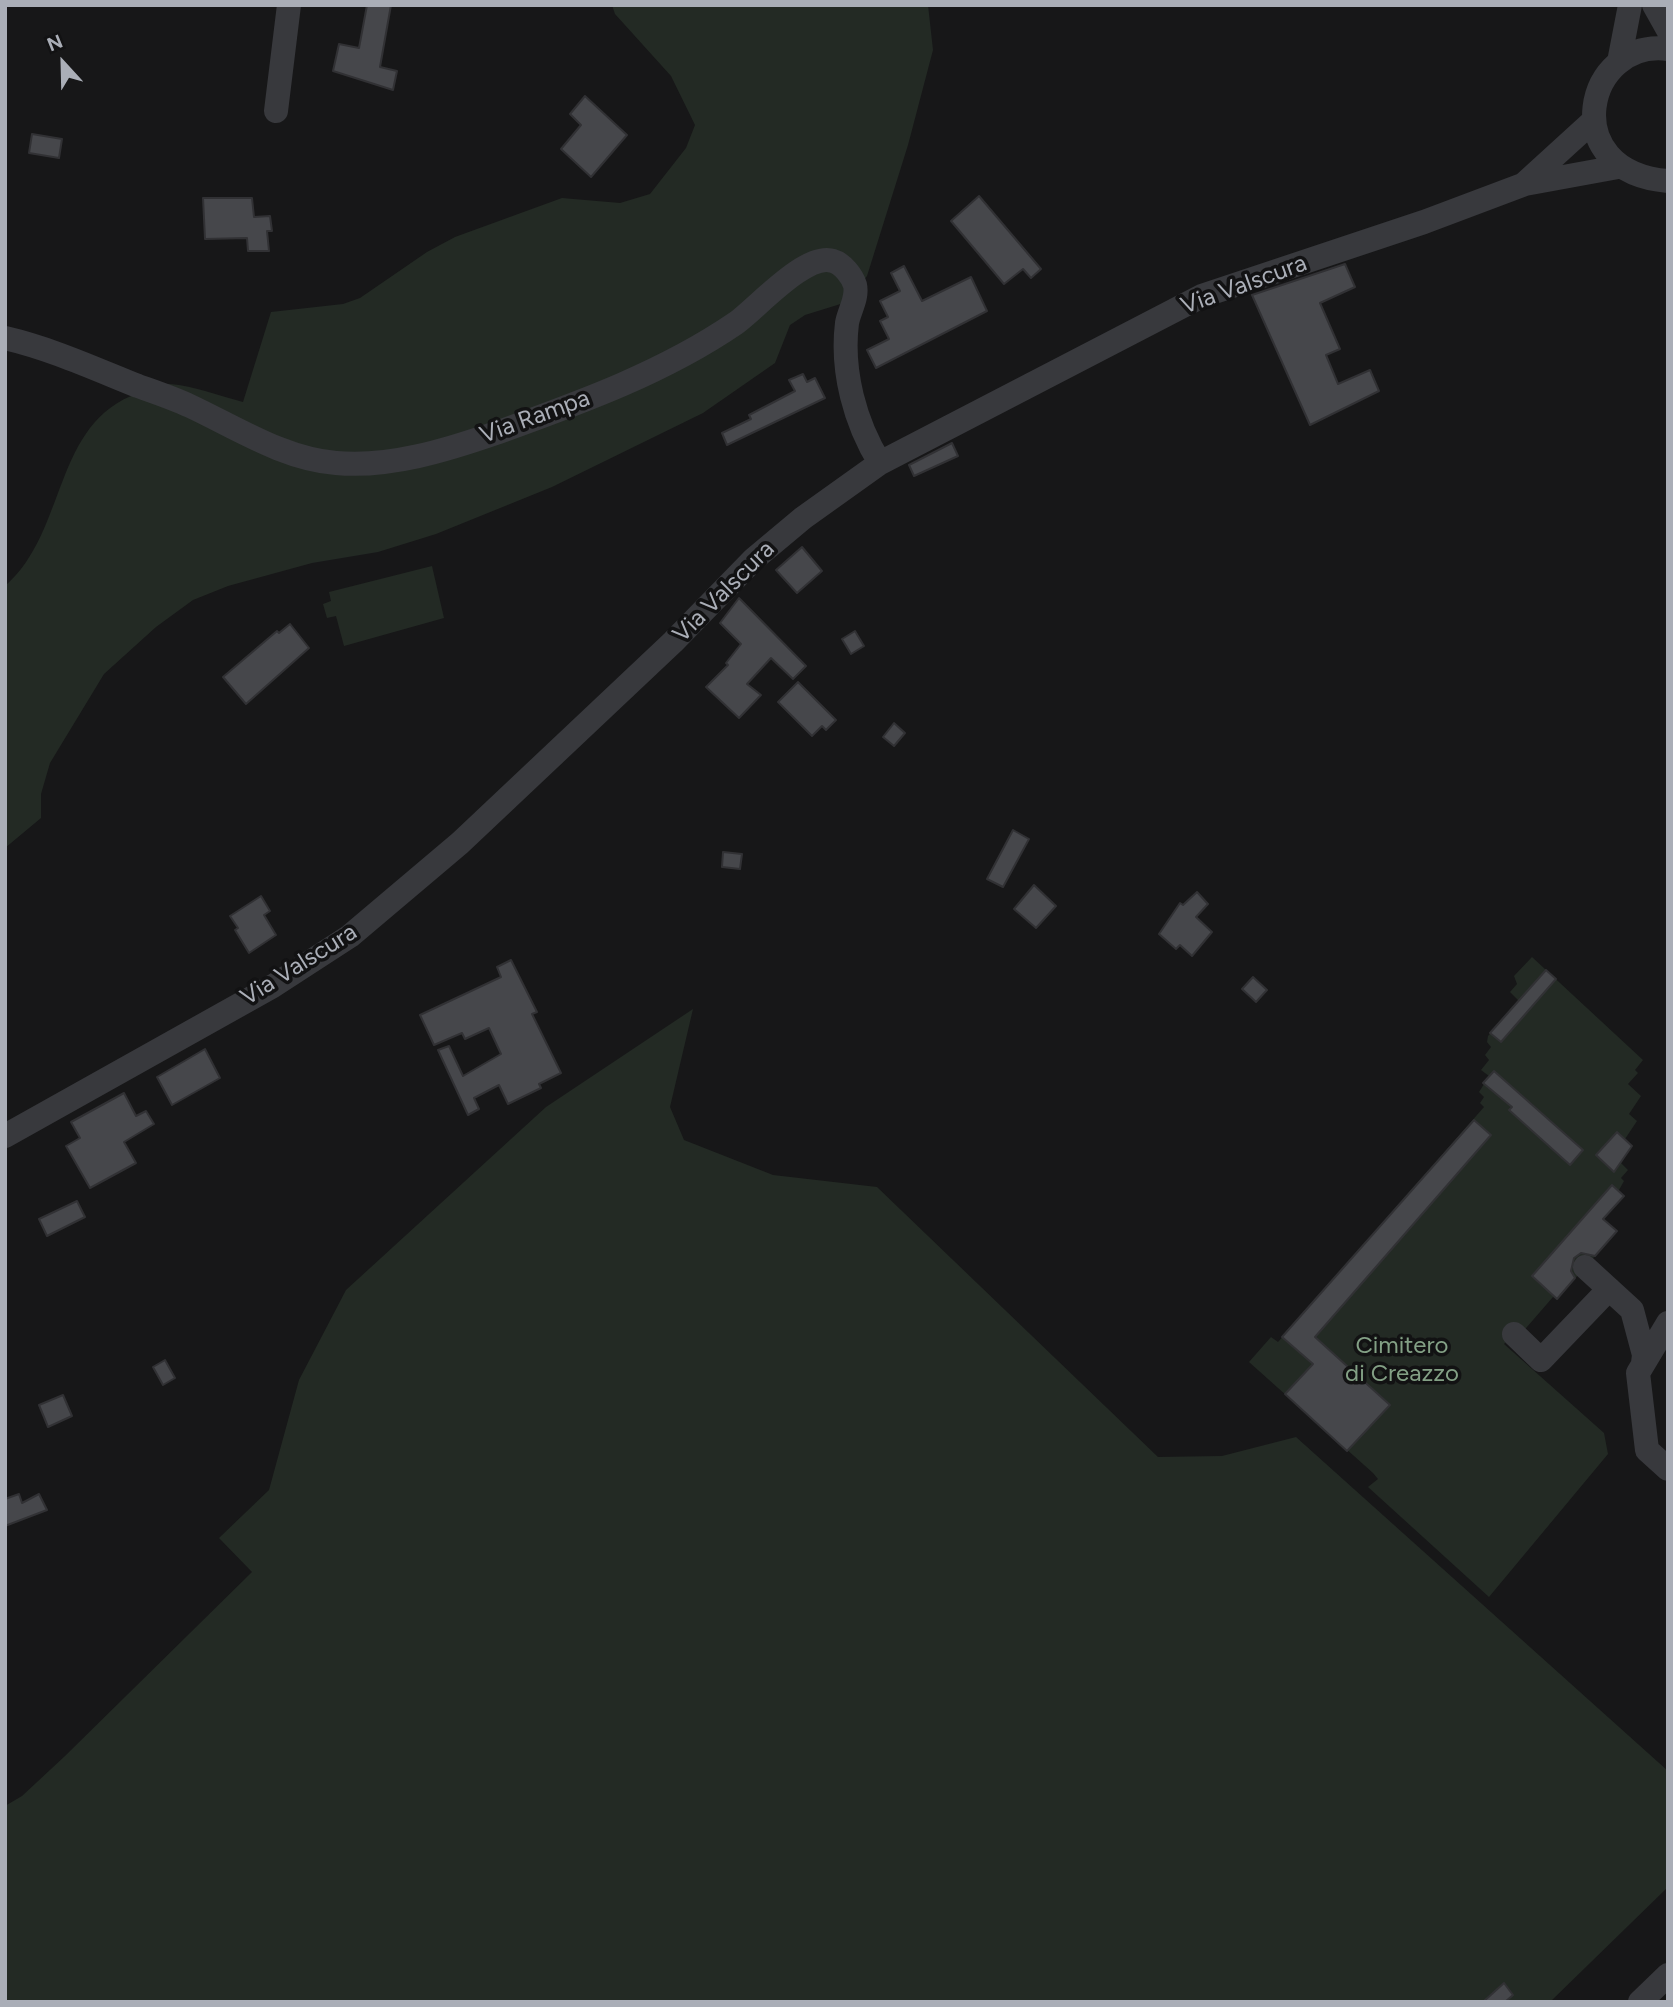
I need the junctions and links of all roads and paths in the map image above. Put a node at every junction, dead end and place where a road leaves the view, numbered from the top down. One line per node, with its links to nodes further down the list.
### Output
1 (289, 5): 7 (street)
2 (1630, 5): 6 (street)
3 (1654, 5): 4 (street)
4 (1668, 30)
5 (1668, 48): 6 (street)
6 (1619, 62): 8 (street)
7 (276, 111)
8 (1593, 121): 9 (street); 11 (street, Via Valscura)
9 (1618, 167): 10 (street); 11 (street, Via Valscura)
10 (1668, 181)
11 (1525, 184): 13 (street, Via Valscura)
12 (5, 338): 13 (street, Via Rampa)
13 (880, 464): 14 (street, Via Valscura)
14 (5, 1136)
15 (1585, 1267): 16 (street)
16 (1609, 1289): 18 (street); 19 (street)
17 (1668, 1323): 19 (street)
18 (1514, 1334)
19 (1643, 1363): 20 (street)
20 (1668, 1469)
21 (1668, 1975): 22 (street)
22 (1640, 2002)

